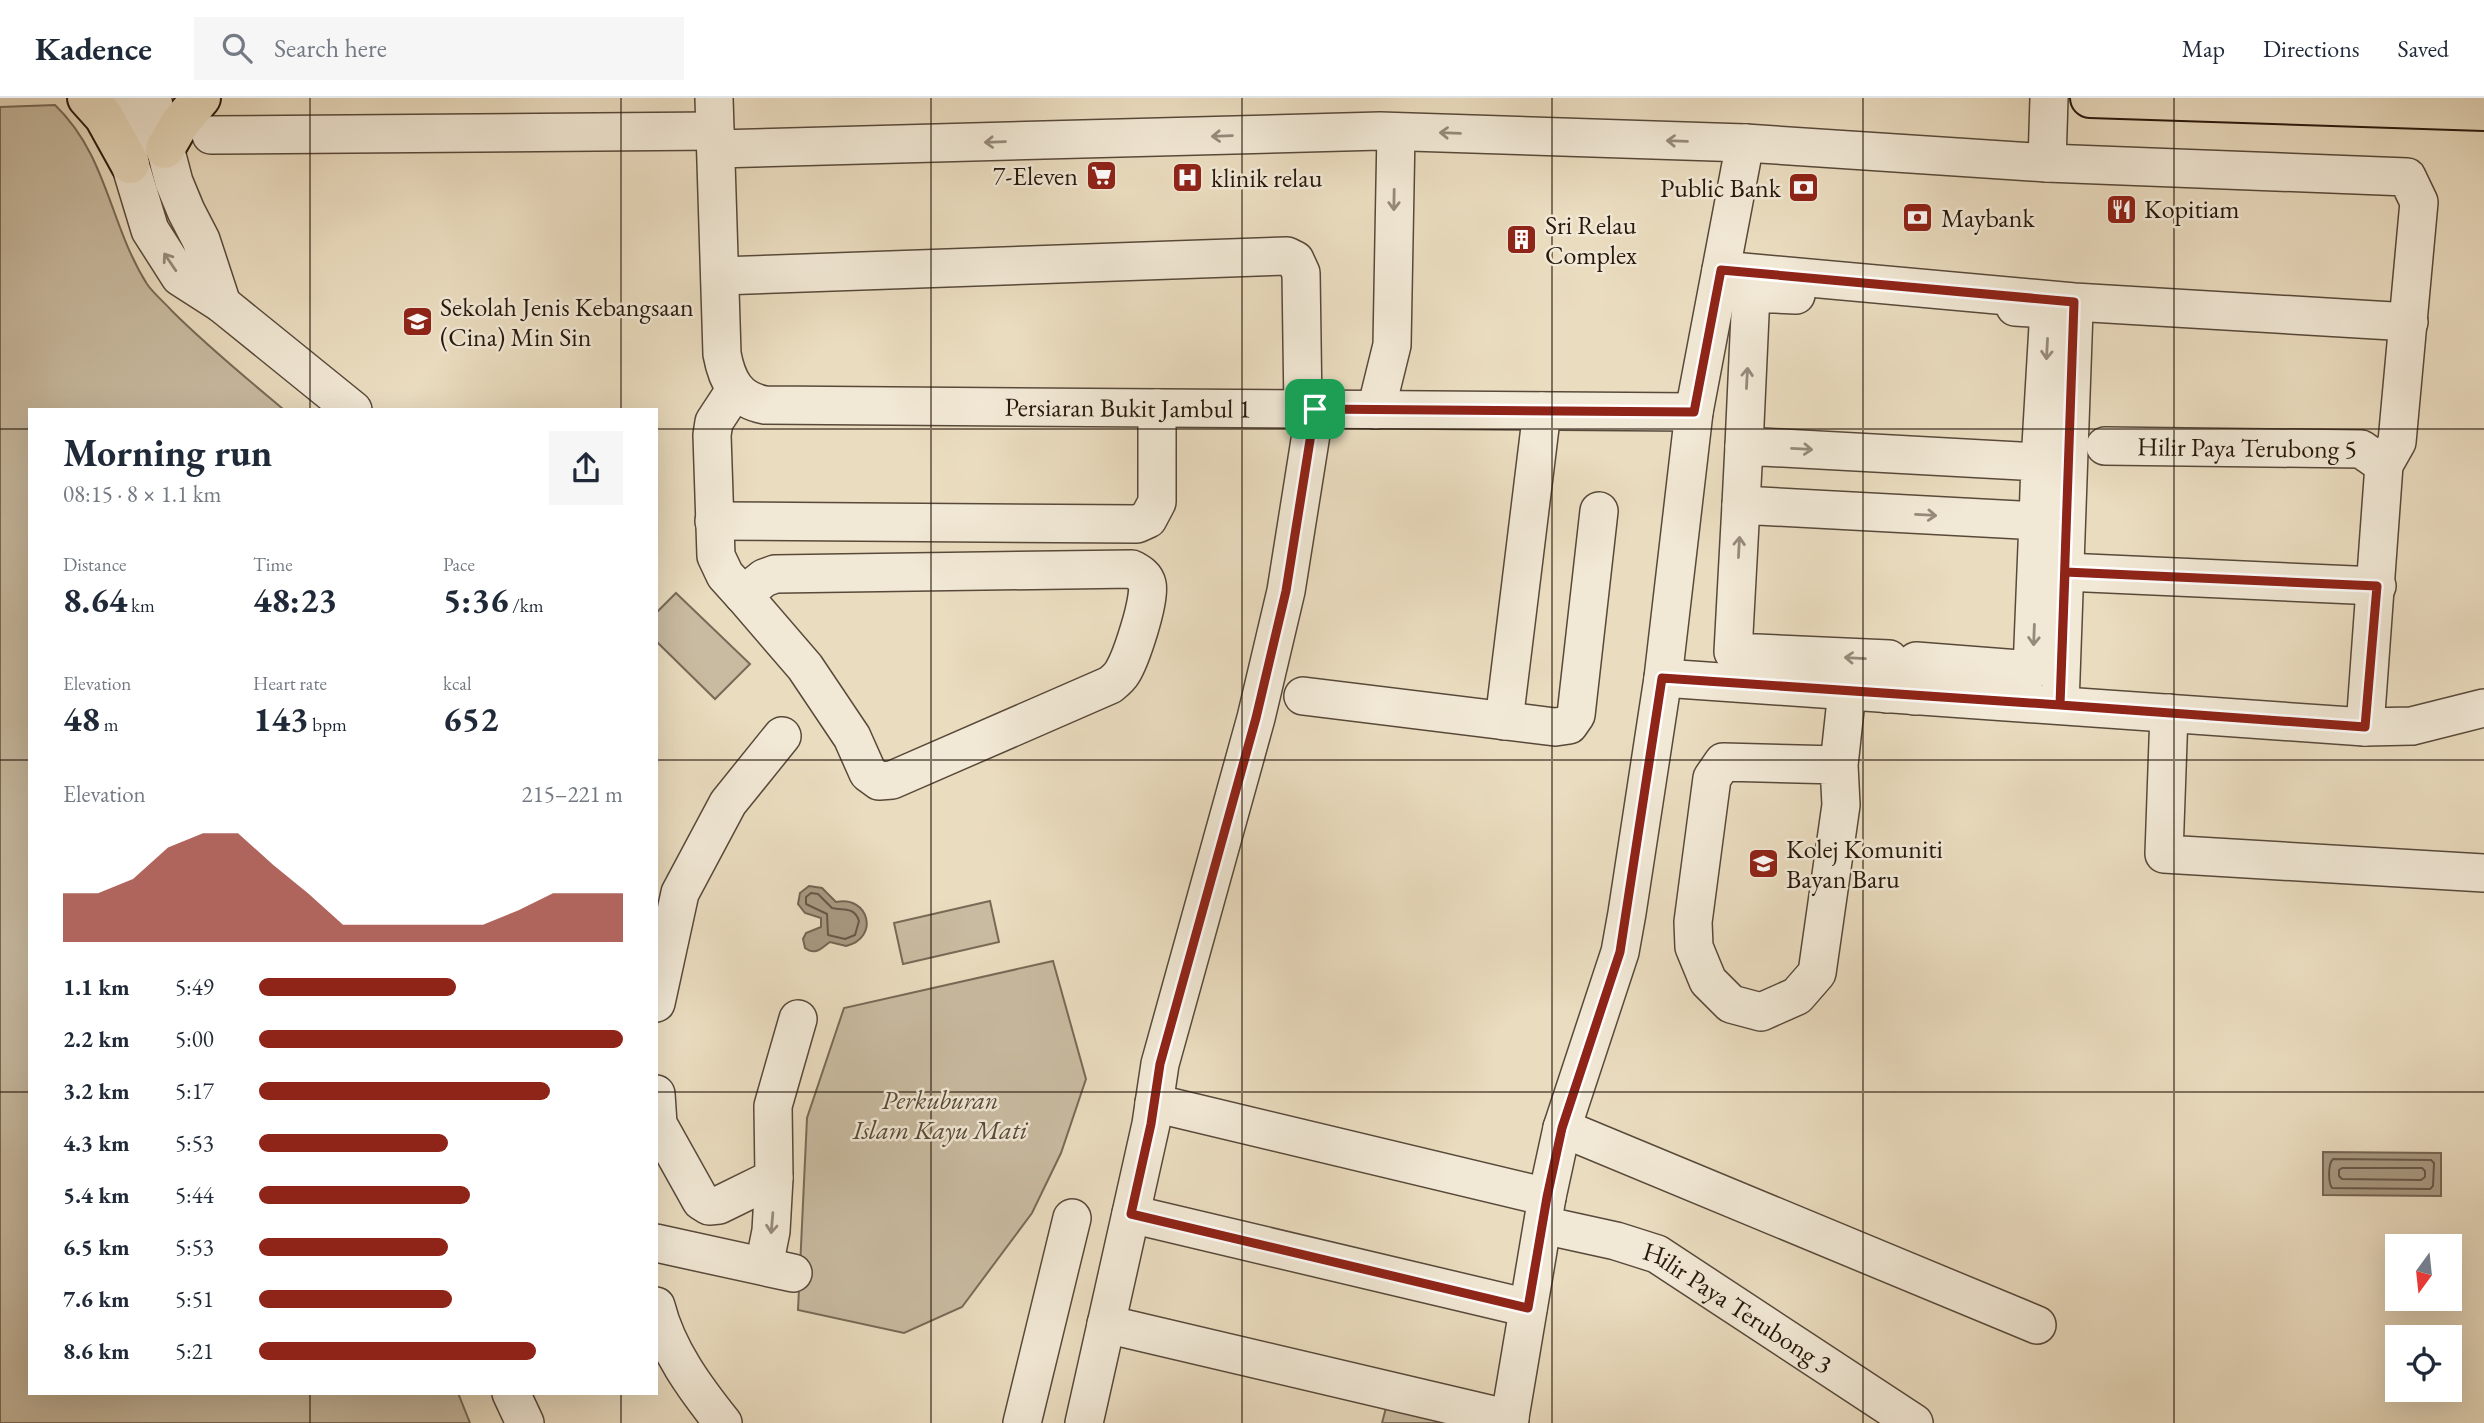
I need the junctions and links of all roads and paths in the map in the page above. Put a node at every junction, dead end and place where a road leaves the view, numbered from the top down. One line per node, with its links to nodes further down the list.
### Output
1 (87, 98): 14 (main road)
2 (120, 98): 14 (street)
3 (152, 98): 12 (street)
4 (201, 98): 12 (main road)
5 (2049, 98): 13 (street)
6 (2090, 98): 7 (main road)
7 (2484, 111)
8 (715, 126): 9 (street, one-way to 8); 10 (street); 16 (street)
9 (1396, 132): 11 (street, one-way to 9); 24 (street, one-way to 24)
10 (211, 135)
11 (1745, 143): 13 (street); 15 (street)
12 (165, 149): 18 (street)
13 (2047, 163): 19 (street)
14 (130, 164): 18 (street, one-way to 14)
15 (1721, 270): 17 (street); 26 (street)
16 (720, 276): 20 (street); 23 (street)
17 (2074, 302): 19 (street); 35 (street)
18 (222, 303): 21 (street)
19 (2409, 322): 30 (street)
20 (735, 390): 22 (street, Persiaran Bukit Jambul 1); 34 (street)
21 (352, 408)
22 (1157, 408): 23 (street, Persiaran Bukit Jambul 1); 34 (street)
23 (1309, 409): 24 (street, Persiaran Bukit Jambul 1); 52 (street)
24 (1376, 410): 25 (street, Persiaran Bukit Jambul 1)
25 (1542, 411): 26 (street, Persiaran Bukit Jambul 1); 45 (street)
26 (1694, 412): 38 (street)
27 (1744, 446): 29 (street, one-way to 29); 29 (street, one-way to 29); 31 (street)
28 (2105, 446): 30 (street, Hilir Paya Terubong 5)
29 (2040, 462): 33 (street)
30 (2384, 465): 36 (street)
31 (1741, 505): 33 (street, one-way to 33); 40 (street, one-way to 31)
32 (1600, 511): 45 (street)
33 (2038, 521): 40 (street, one-way to 40)
34 (714, 525): 37 (street)
35 (2065, 572): 36 (street); 42 (street)
36 (2377, 586): 46 (street)
37 (743, 595): 37 (street)
38 (1662, 678): 39 (street); 54 (street)
39 (1847, 691): 40 (street); 48 (street)
40 (1901, 695): 42 (street)
41 (1303, 696): 45 (street)
42 (2060, 705): 44 (street)
43 (2484, 708): 46 (street)
44 (2169, 713): 46 (street); 49 (street)
45 (1504, 721)
46 (2365, 727)
47 (782, 736): 50 (street)
48 (1839, 765): 48 (street)
49 (2484, 873)
50 (658, 994)
51 (798, 1019): 55 (street)
52 (1154, 1103): 57 (street, Hilir Paya Terubong 3); 58 (street)
53 (658, 1124): 56 (street)
54 (1562, 1128): 57 (street); 65 (street)
55 (774, 1178): 56 (street); 61 (street, one-way to 61)
56 (726, 1202): 61 (street)
57 (1545, 1211): 63 (street); 74 (street, Hilir Paya Terubong 3)
58 (1131, 1214): 63 (street); 66 (street)
59 (1072, 1218): 62 (street)
60 (658, 1243): 61 (street)
61 (723, 1258)
62 (1052, 1297): 66 (street); 67 (street)
63 (1528, 1308): 69 (street)
64 (658, 1311): 71 (street)
65 (2037, 1325)
66 (1105, 1327): 67 (street); 69 (street); 73 (street)
67 (1044, 1333): 72 (street)
68 (512, 1395): 70 (street)
69 (1510, 1421)
70 (525, 1423)
71 (723, 1423)
72 (1021, 1423)
73 (1084, 1423)
74 (1914, 1423)

